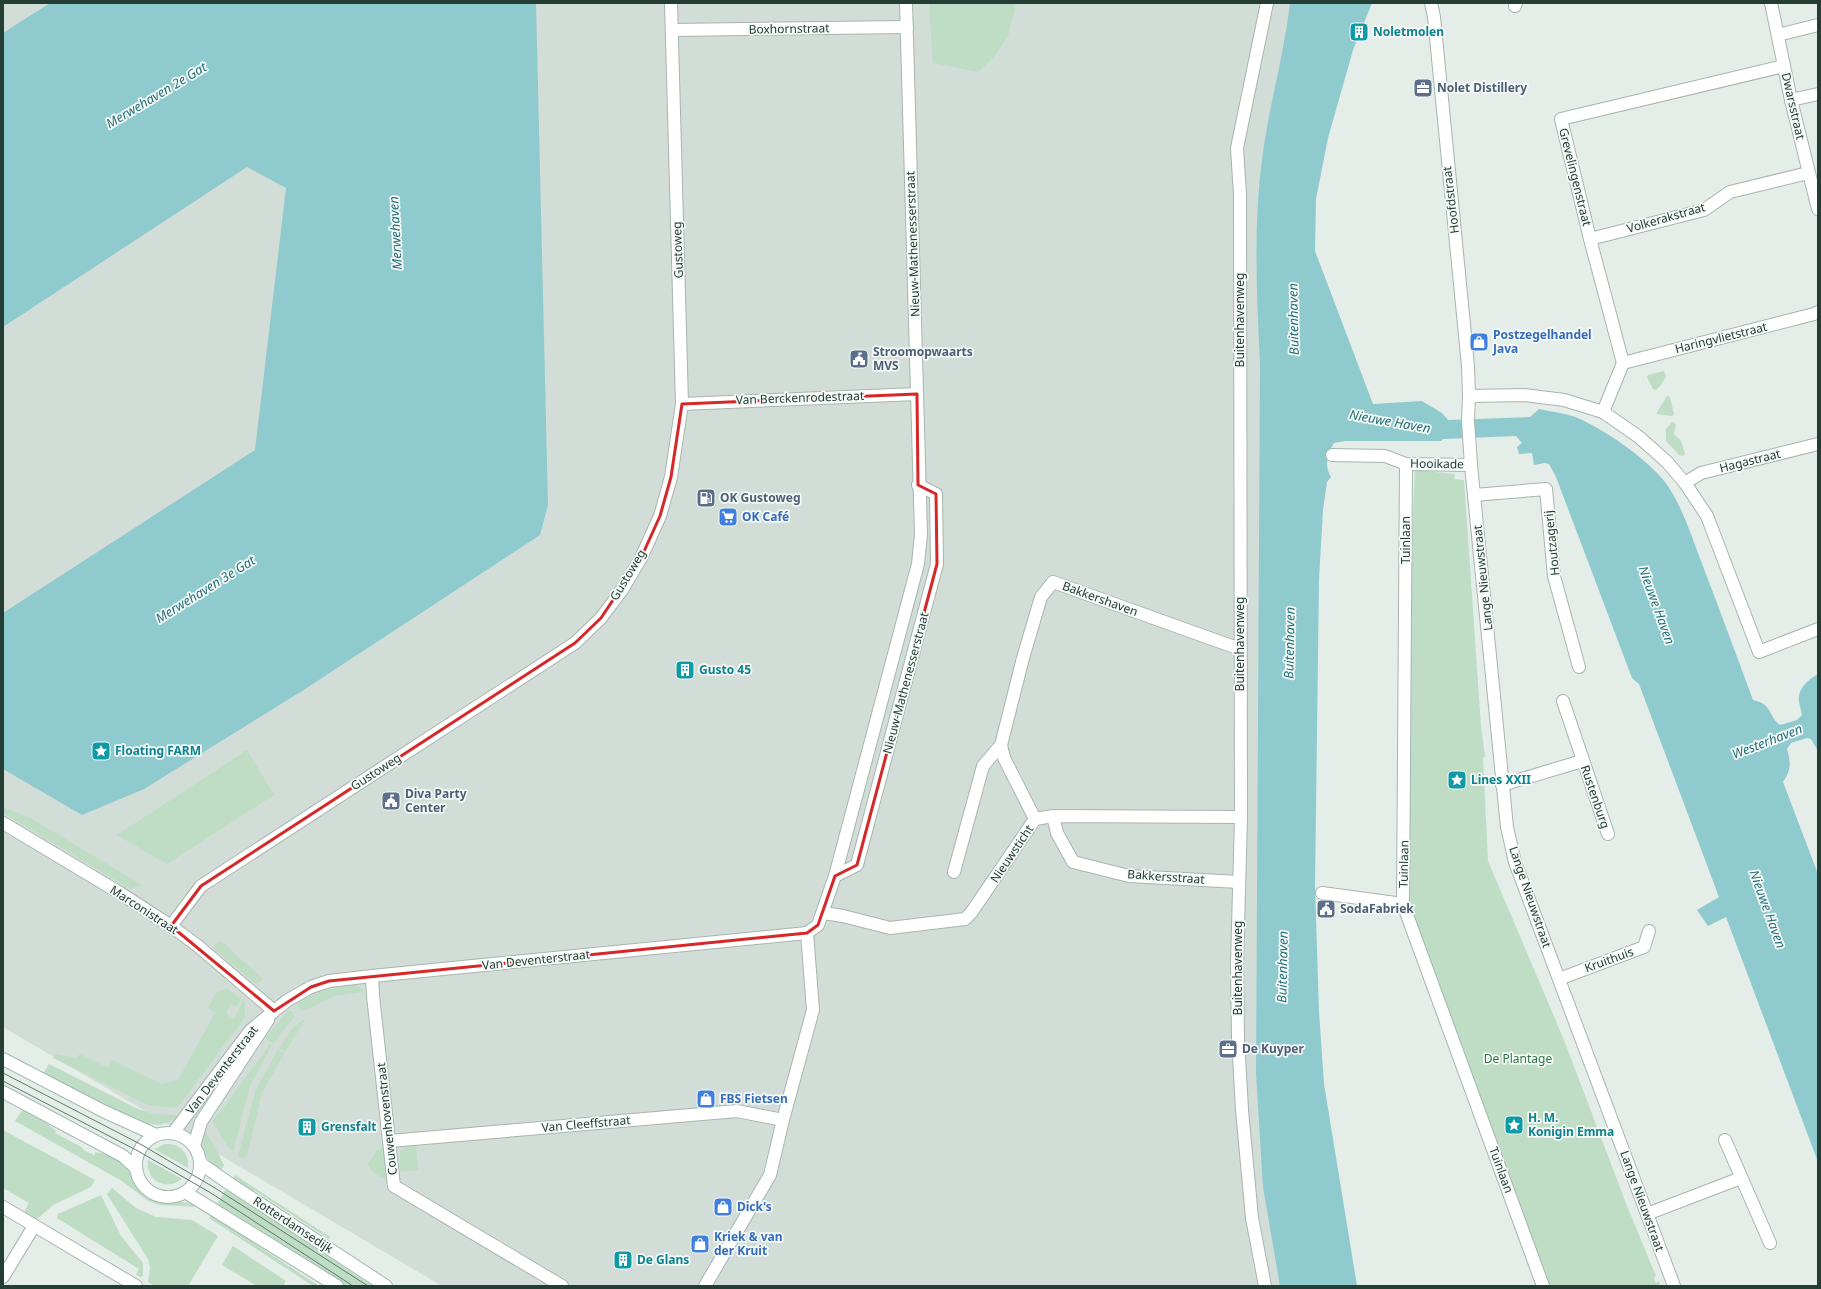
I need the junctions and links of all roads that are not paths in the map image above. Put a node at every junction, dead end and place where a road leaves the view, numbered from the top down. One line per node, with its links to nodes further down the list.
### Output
1 (671, 3): 8 (street, Gustoweg)
2 (906, 3): 7 (street, Nieuw-Mathenesserstraat)
3 (1267, 3): 30 (street, Buitenhavenweg)
4 (1431, 3): 19 (street, Hoofdstraat)
5 (1771, 3): 9 (street, Dwarsstraat)
6 (1818, 25): 9 (street)
7 (907, 27): 8 (street, Boxhornstraat); 18 (street, Nieuw-Mathenesserstraat)
8 (672, 30): 20 (street, Gustoweg)
9 (1778, 35): 10 (street, Dwarsstraat)
10 (1784, 66): 12 (street, Dwarsstraat); 15 (street, Grevelingenstraat)
11 (1818, 94): 12 (street)
12 (1791, 100): 13 (street, Dwarsstraat)
13 (1811, 166): 14 (street, Dwarsstraat); 15 (street, Volkerakstraat)
14 (1818, 208)
15 (1590, 239): 17 (street, Grevelingenstraat)
16 (1818, 312): 17 (street, Haringvlietstraat)
17 (1623, 363): 21 (street)
18 (917, 394): 20 (street, Van Berckenrodestraat); 27 (street, Nieuw-Mathenesserstraat)
19 (1469, 396): 21 (street); 25 (street, Hoofdstraat)
20 (682, 404): 47 (street, Gustoweg)
21 (1604, 412): 26 (street)
22 (1818, 444): 26 (street, Hagastraat)
23 (1332, 455): 24 (street, Hooikade)
24 (1406, 464): 25 (street, Hooikade); 45 (street, Tuinlaan)
25 (1471, 464): 28 (street, Lange Nieuwstraat)
26 (1685, 482): 29 (street)
27 (918, 485): 42 (street, Nieuw-Mathenesserstraat); 42 (street, Nieuw-Mathenesserstraat)
28 (1474, 495): 31 (street, Houtzagerij); 35 (street, Lange Nieuwstraat)
29 (1818, 630)
30 (1240, 649): 33 (street, Bakkershaven); 37 (street, Buitenhavenweg)
31 (1579, 667)
32 (1563, 701): 34 (street, Rustenburg)
33 (1001, 745): 38 (street); 41 (street, Bakkershaven)
34 (1582, 760): 35 (street, Rustenburg); 40 (street, Rustenburg)
35 (1502, 784): 51 (street, Lange Nieuwstraat)
36 (1052, 816): 37 (street, Nieuwsticht); 38 (street, Nieuwsticht); 43 (street, Bakkersstraat)
37 (1241, 817): 43 (street, Buitenhavenweg)
38 (1036, 819): 46 (street, Nieuwsticht)
39 (3, 823): 47 (street, Marconistraat)
40 (1608, 834)
41 (954, 872)
42 (835, 876): 46 (street, Nieuw-Mathenesserstraat)
43 (1239, 882): 75 (street, Buitenhavenweg)
44 (1322, 893): 45 (street)
45 (1403, 904): 76 (street, Tuinlaan)
46 (823, 913): 49 (street, Nieuw-Mathenesserstraat)
47 (171, 926): 52 (street, Marconistraat)
48 (1648, 931): 51 (street, Kruithuis)
49 (807, 933): 50 (street, Van Deventerstraat); 55 (street)
50 (372, 976): 52 (street, Van Deventerstraat); 59 (street, Couwenhovenstraat)
51 (1559, 979): 66 (street, Lange Nieuwstraat)
52 (274, 1011): 56 (street, Van Deventerstraat); 60 (street, Van Deventerstraat)
53 (3, 1059): 57 (street)
54 (3, 1092): 62 (street)
55 (783, 1120): 59 (street, Van Cleeffstraat); 74 (street)
56 (173, 1133): 57 (street); 60 (street)
57 (156, 1134): 62 (street)
58 (1725, 1140): 63 (street)
59 (390, 1141): 73 (street, Couwenhovenstraat)
60 (194, 1146): 61 (street)
61 (200, 1163): 64 (street); 72 (street, Rotterdamsedijk)
62 (135, 1167): 64 (street)
63 (1741, 1178): 66 (street); 68 (street)
64 (185, 1192): 71 (street)
65 (3, 1207): 67 (street)
66 (1647, 1214): 77 (street, Lange Nieuwstraat)
67 (34, 1226): 69 (street); 70 (street)
68 (1770, 1243)
69 (3, 1277)
70 (136, 1286)
71 (337, 1286)
72 (386, 1286)
73 (562, 1286)
74 (704, 1286)
75 (1265, 1286)
76 (1543, 1286)
77 (1674, 1286)

